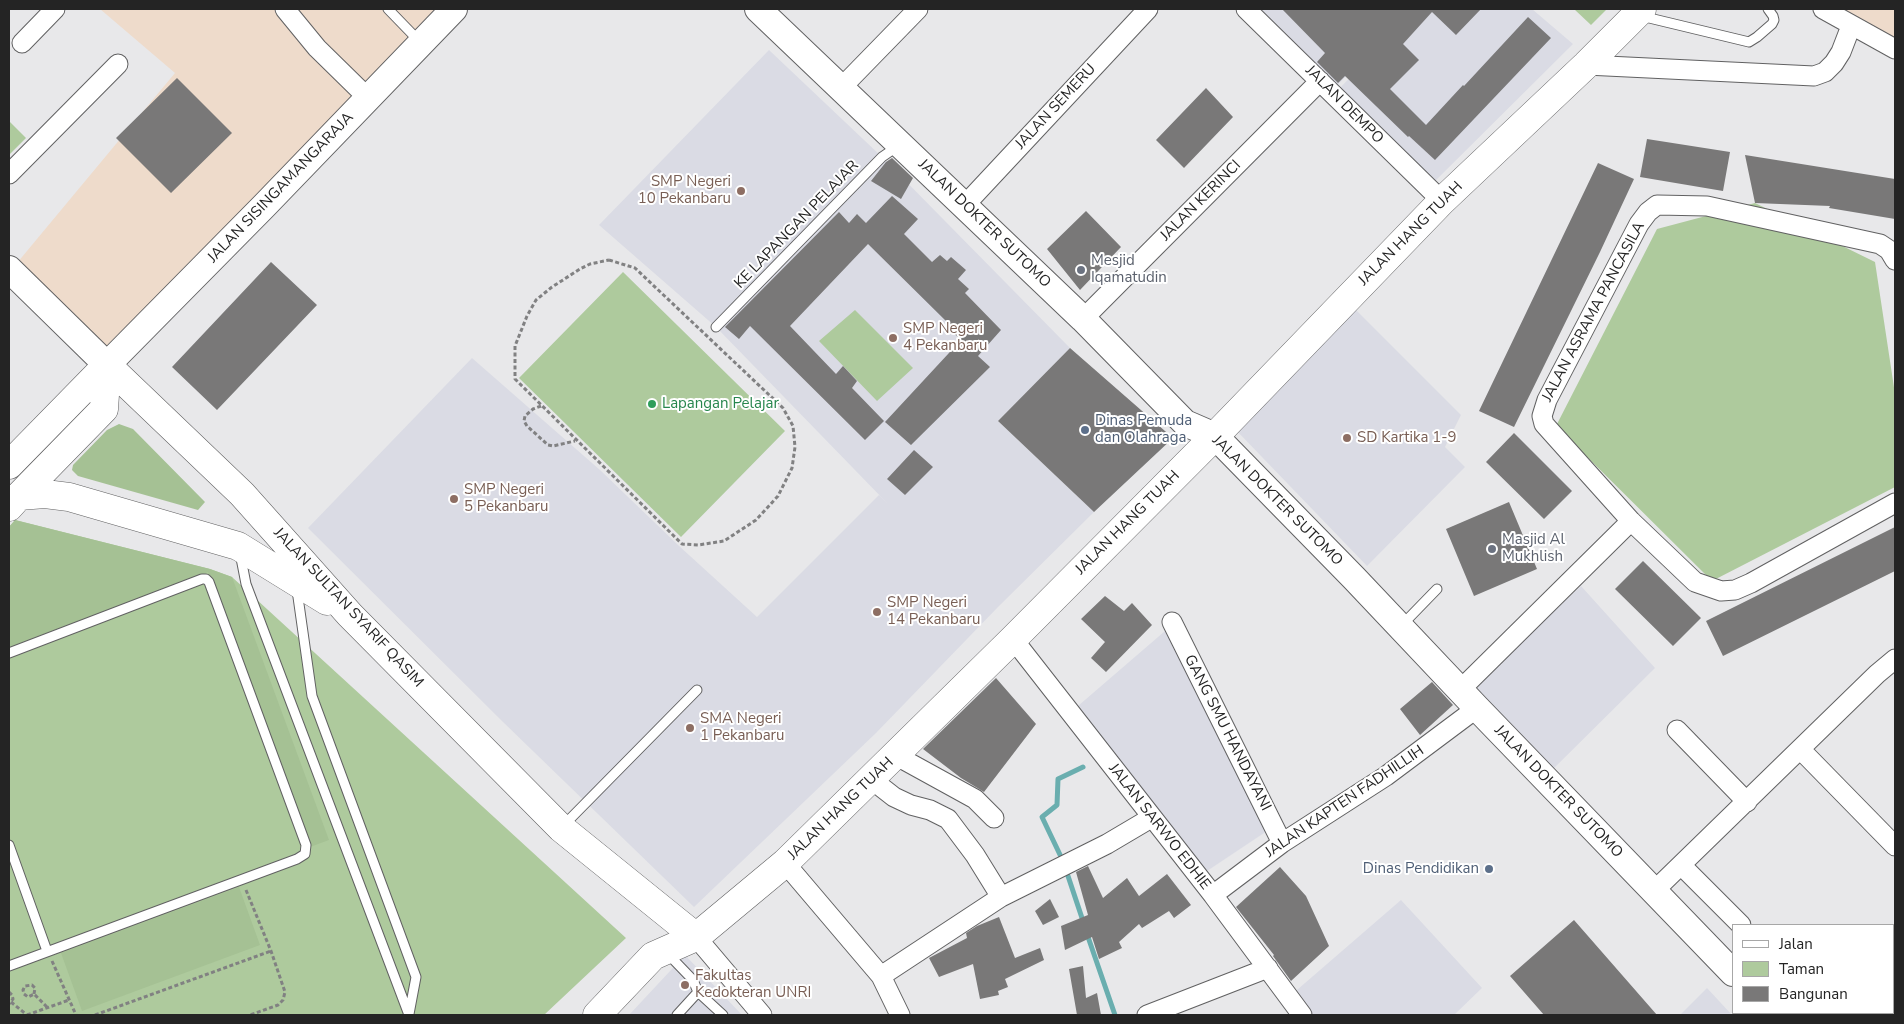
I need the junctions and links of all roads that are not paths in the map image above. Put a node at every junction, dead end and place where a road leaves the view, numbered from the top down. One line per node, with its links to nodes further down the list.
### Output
1 (55, 9): 14 (street)
2 (285, 9): 20 (street)
3 (388, 9): 13 (lane)
4 (758, 9): 19 (main road, JALAN DOKTER SUTOMO)
5 (918, 9): 19 (street)
6 (1148, 9): 24 (street, JALAN SEMERU)
7 (1246, 9): 18 (street, JALAN DEMPO)
8 (1768, 9): 10 (lane)
9 (1822, 9): 12 (street)
10 (1639, 12): 17 (main road, JALAN HANG TUAH)
11 (446, 14): 13 (main road, JALAN SISINGAMANGARAJA)
12 (1851, 26): 15 (street); 17 (street)
13 (420, 42): 20 (main road, JALAN SISINGAMANGARAJA)
14 (22, 43)
15 (1895, 49)
16 (118, 64): 22 (street)
17 (1586, 65): 23 (main road, JALAN HANG TUAH)
18 (1320, 82): 23 (street, JALAN DEMPO); 27 (street, JALAN KERINCI)
19 (841, 88): 21 (main road, JALAN DOKTER SUTOMO)
20 (368, 98): 29 (main road, JALAN SISINGAMANGARAJA)
21 (901, 145): 24 (main road, JALAN DOKTER SUTOMO); 28 (lane, KE LAPANGAN PELAJAR)
22 (9, 174)
23 (1442, 201): 30 (main road, JALAN HANG TUAH)
24 (964, 206): 27 (main road, JALAN DOKTER SUTOMO)
25 (1895, 260): 34 (street, JALAN ASRAMA PANCASILA)
26 (9, 269): 29 (main road, JALAN SULTAN SYARIF QASIM)
27 (1083, 320): 30 (main road, JALAN DOKTER SUTOMO)
28 (716, 327)
29 (106, 365): 31 (main road, JALAN SISINGAMANGARAJA); 32 (main road); 38 (main road, JALAN SULTAN SYARIF QASIM)
30 (1215, 436): 40 (main road, JALAN DOKTER SUTOMO); 41 (main road, JALAN HANG TUAH)
31 (9, 465)
32 (14, 501): 35 (main road)
33 (1895, 503): 34 (street, JALAN ASRAMA PANCASILA)
34 (1631, 521): 45 (street)
35 (238, 546): 36 (main road); 71 (lane)
36 (296, 583): 38 (main road); 71 (lane)
37 (1437, 589): 40 (lane)
38 (350, 615): 53 (main road, JALAN SULTAN SYARIF QASIM)
39 (1172, 622): 54 (street, GANG SMU HANDAYANI)
40 (1400, 627): 45 (main road, JALAN DOKTER SUTOMO)
41 (1013, 639): 48 (main road, JALAN HANG TUAH); 52 (street, JALAN SARWO EDHIE)
42 (9, 653): 64 (lane)
43 (1895, 659): 47 (street)
44 (697, 690): 53 (lane)
45 (1468, 699): 54 (street, JALAN KAPTEN FADHILLIH); 59 (main road, JALAN DOKTER SUTOMO)
46 (1677, 730): 50 (street)
47 (1801, 750): 50 (street); 56 (street)
48 (896, 755): 49 (main road, JALAN HANG TUAH); 51 (street)
49 (871, 779): 57 (main road, JALAN HANG TUAH); 61 (street)
50 (1747, 802): 58 (street)
51 (994, 818)
52 (1151, 818): 60 (street, JALAN SARWO EDHIE); 61 (street)
53 (561, 828): 63 (main road, JALAN SULTAN SYARIF QASIM)
54 (1282, 843): 60 (street, JALAN KAPTEN FADHILLIH)
55 (9, 845): 64 (lane)
56 (1895, 846)
57 (785, 863): 63 (main road, JALAN HANG TUAH); 69 (street)
58 (1681, 865): 59 (street); 62 (street)
59 (1654, 891): 68 (main road, JALAN DOKTER SUTOMO)
60 (1212, 895): 67 (street, JALAN SARWO EDHIE)
61 (1001, 897): 69 (street)
62 (1740, 924)
63 (696, 937): 65 (main road, JALAN HANG TUAH); 75 (street)
64 (47, 951): 66 (lane)
65 (665, 951): 70 (lane); 72 (main road, JALAN HANG TUAH)
66 (9, 966)
67 (1268, 968): 77 (street); 78 (street, JALAN SARWO EDHIE)
68 (1732, 972)
69 (881, 976): 76 (street)
70 (698, 992): 73 (lane); 74 (lane)
71 (409, 1015)
72 (597, 1015)
73 (677, 1015)
74 (723, 1015)
75 (762, 1015)
76 (900, 1015)
77 (1147, 1015)
78 (1302, 1015)

